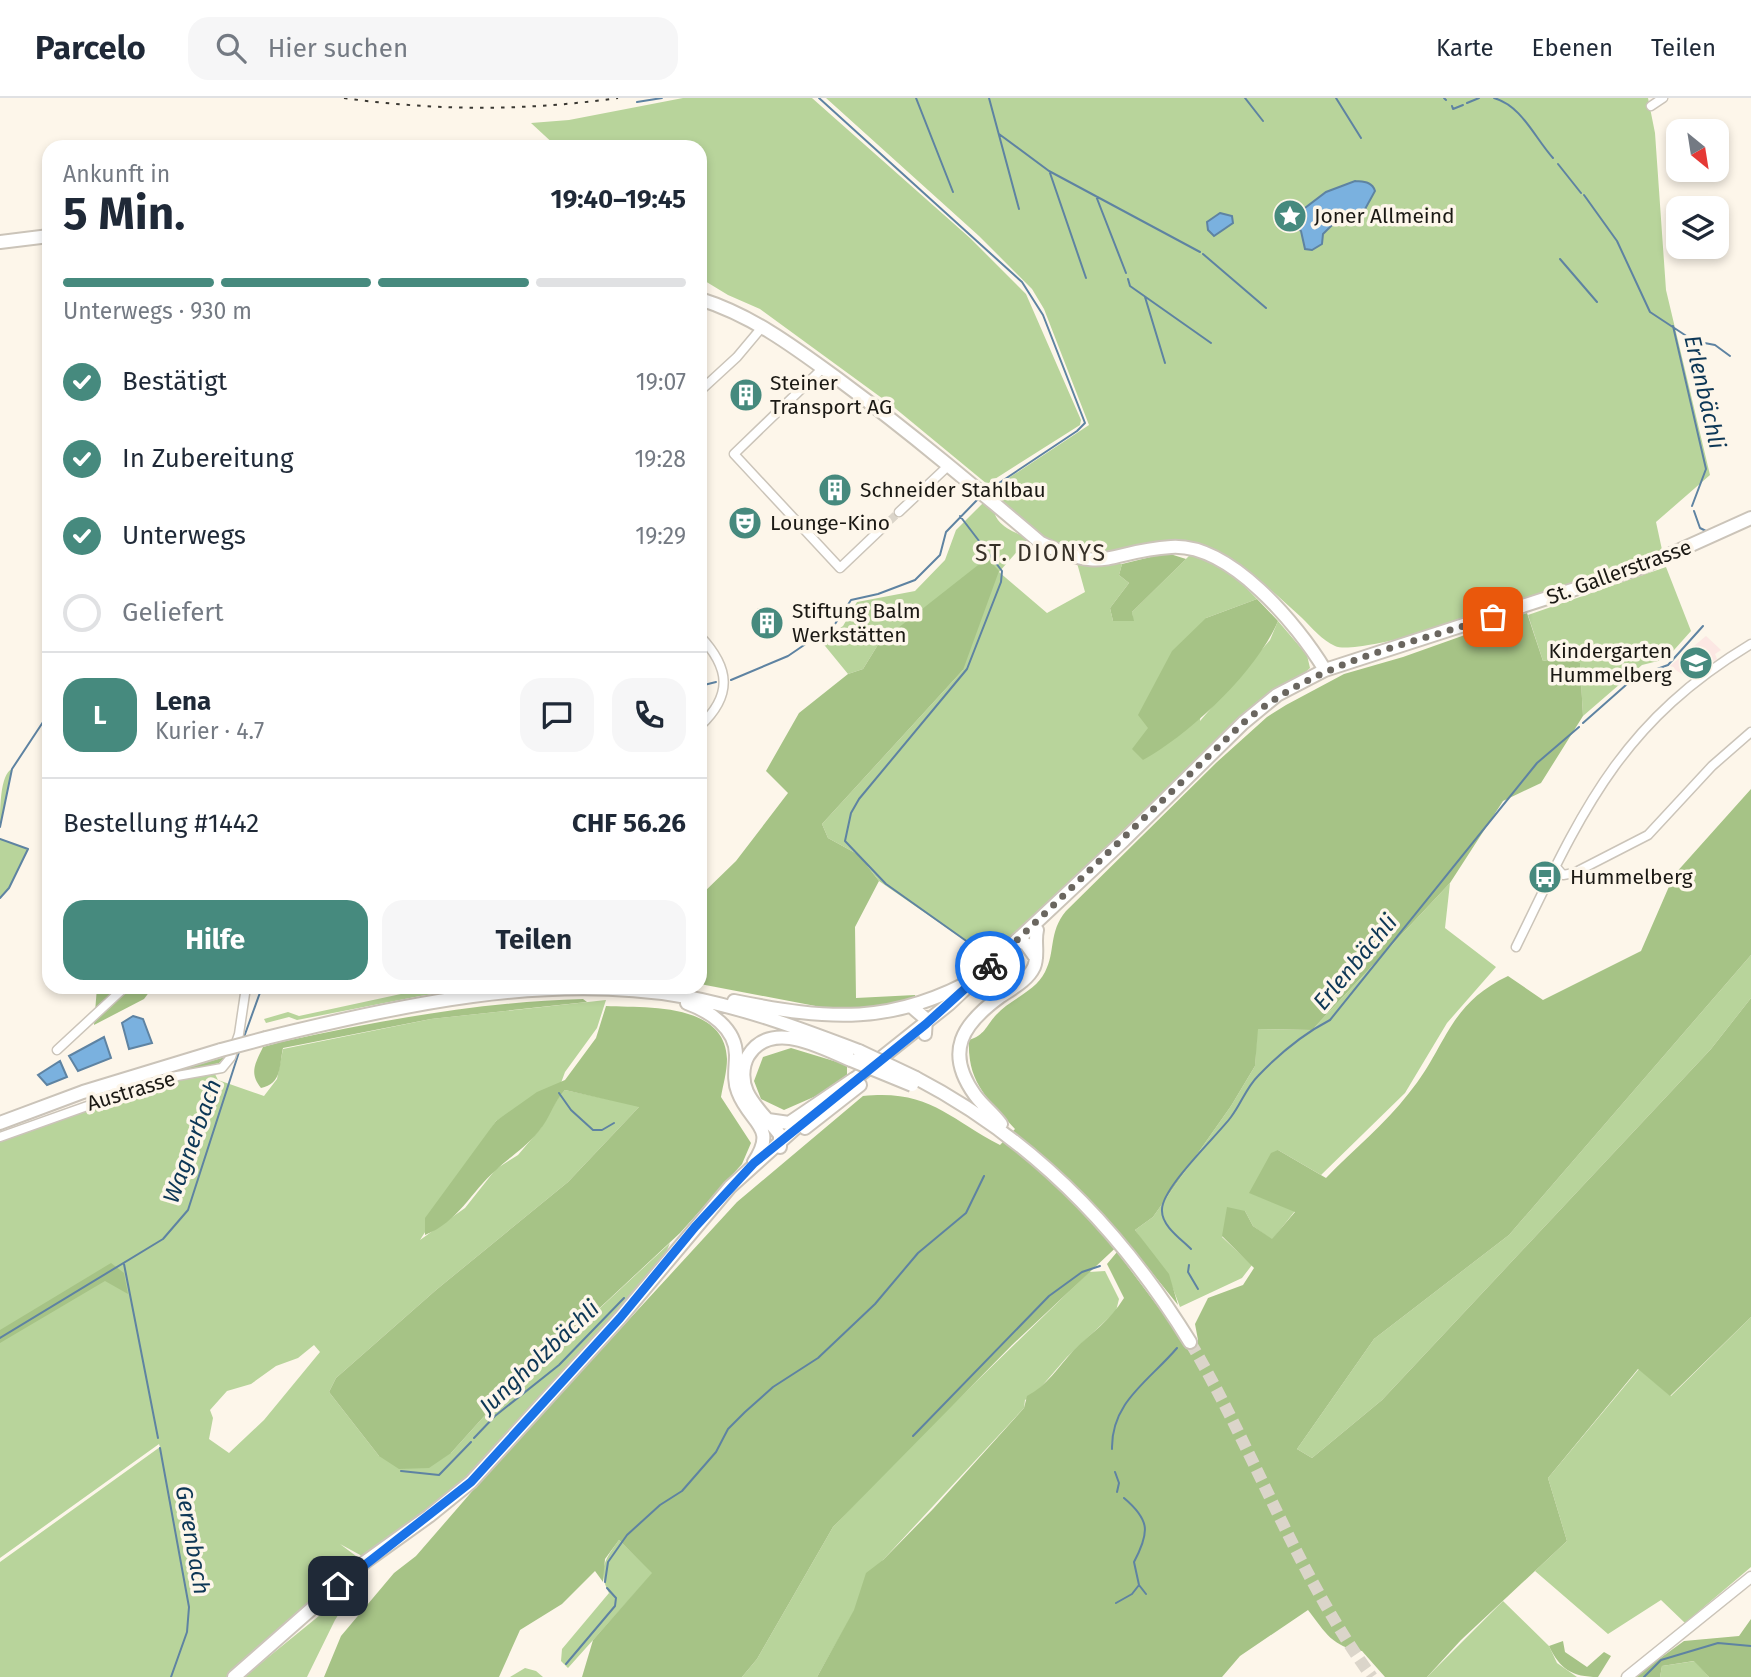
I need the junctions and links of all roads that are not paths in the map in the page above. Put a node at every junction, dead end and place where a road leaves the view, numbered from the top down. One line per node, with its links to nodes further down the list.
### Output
1 (1662, 98): 2 (street)
2 (1651, 106)
3 (42, 237): 4 (main road)
4 (0, 242)
5 (707, 302): 6 (main road)
6 (762, 326): 7 (main road); 8 (street)
7 (823, 368): 9 (main road); 12 (street)
8 (707, 385)
9 (948, 466): 10 (street); 15 (main road)
10 (899, 512)
11 (1751, 518): 15 (main road, St. Gallerstrasse)
12 (881, 528)
13 (707, 644): 16 (street)
14 (1751, 644): 19 (street)
15 (1325, 670): 18 (main road, St. Gallerstrasse)
16 (707, 718)
17 (1751, 732): 19 (street)
18 (1124, 840): 20 (main road); 21 (main road)
19 (1556, 867): 22 (street)
20 (1037, 930): 21 (main road); 23 (main road)
21 (1020, 941): 23 (main road); 24 (main road); 32 (main road)
22 (1517, 947)
23 (1036, 959): 38 (main road)
24 (980, 975): 31 (main road); 32 (main road)
25 (117, 994): 33 (street)
26 (245, 994): 39 (street, Austrasse)
27 (504, 994): 37 (main road, bridge)
28 (662, 994): 36 (main road)
29 (667, 994): 30 (main road)
30 (682, 996): 31 (main road); 34 (main road)
31 (912, 1007): 32 (main road)
32 (925, 1029): 35 (main road); 40 (main road)
33 (57, 1050)
34 (855, 1056): 36 (main road); 38 (main road, bridge)
35 (854, 1079): 36 (main road); 40 (main road)
36 (762, 1120): 40 (main road); 41 (main road)
37 (0, 1123)
38 (1010, 1136): 43 (main road)
39 (0, 1137)
40 (782, 1141): 41 (main road); 42 (main road)
41 (754, 1163): 42 (main road)
42 (687, 1241): 45 (main road)
43 (1190, 1342)
44 (1751, 1577): 46 (street)
45 (234, 1677)
46 (1627, 1677)

